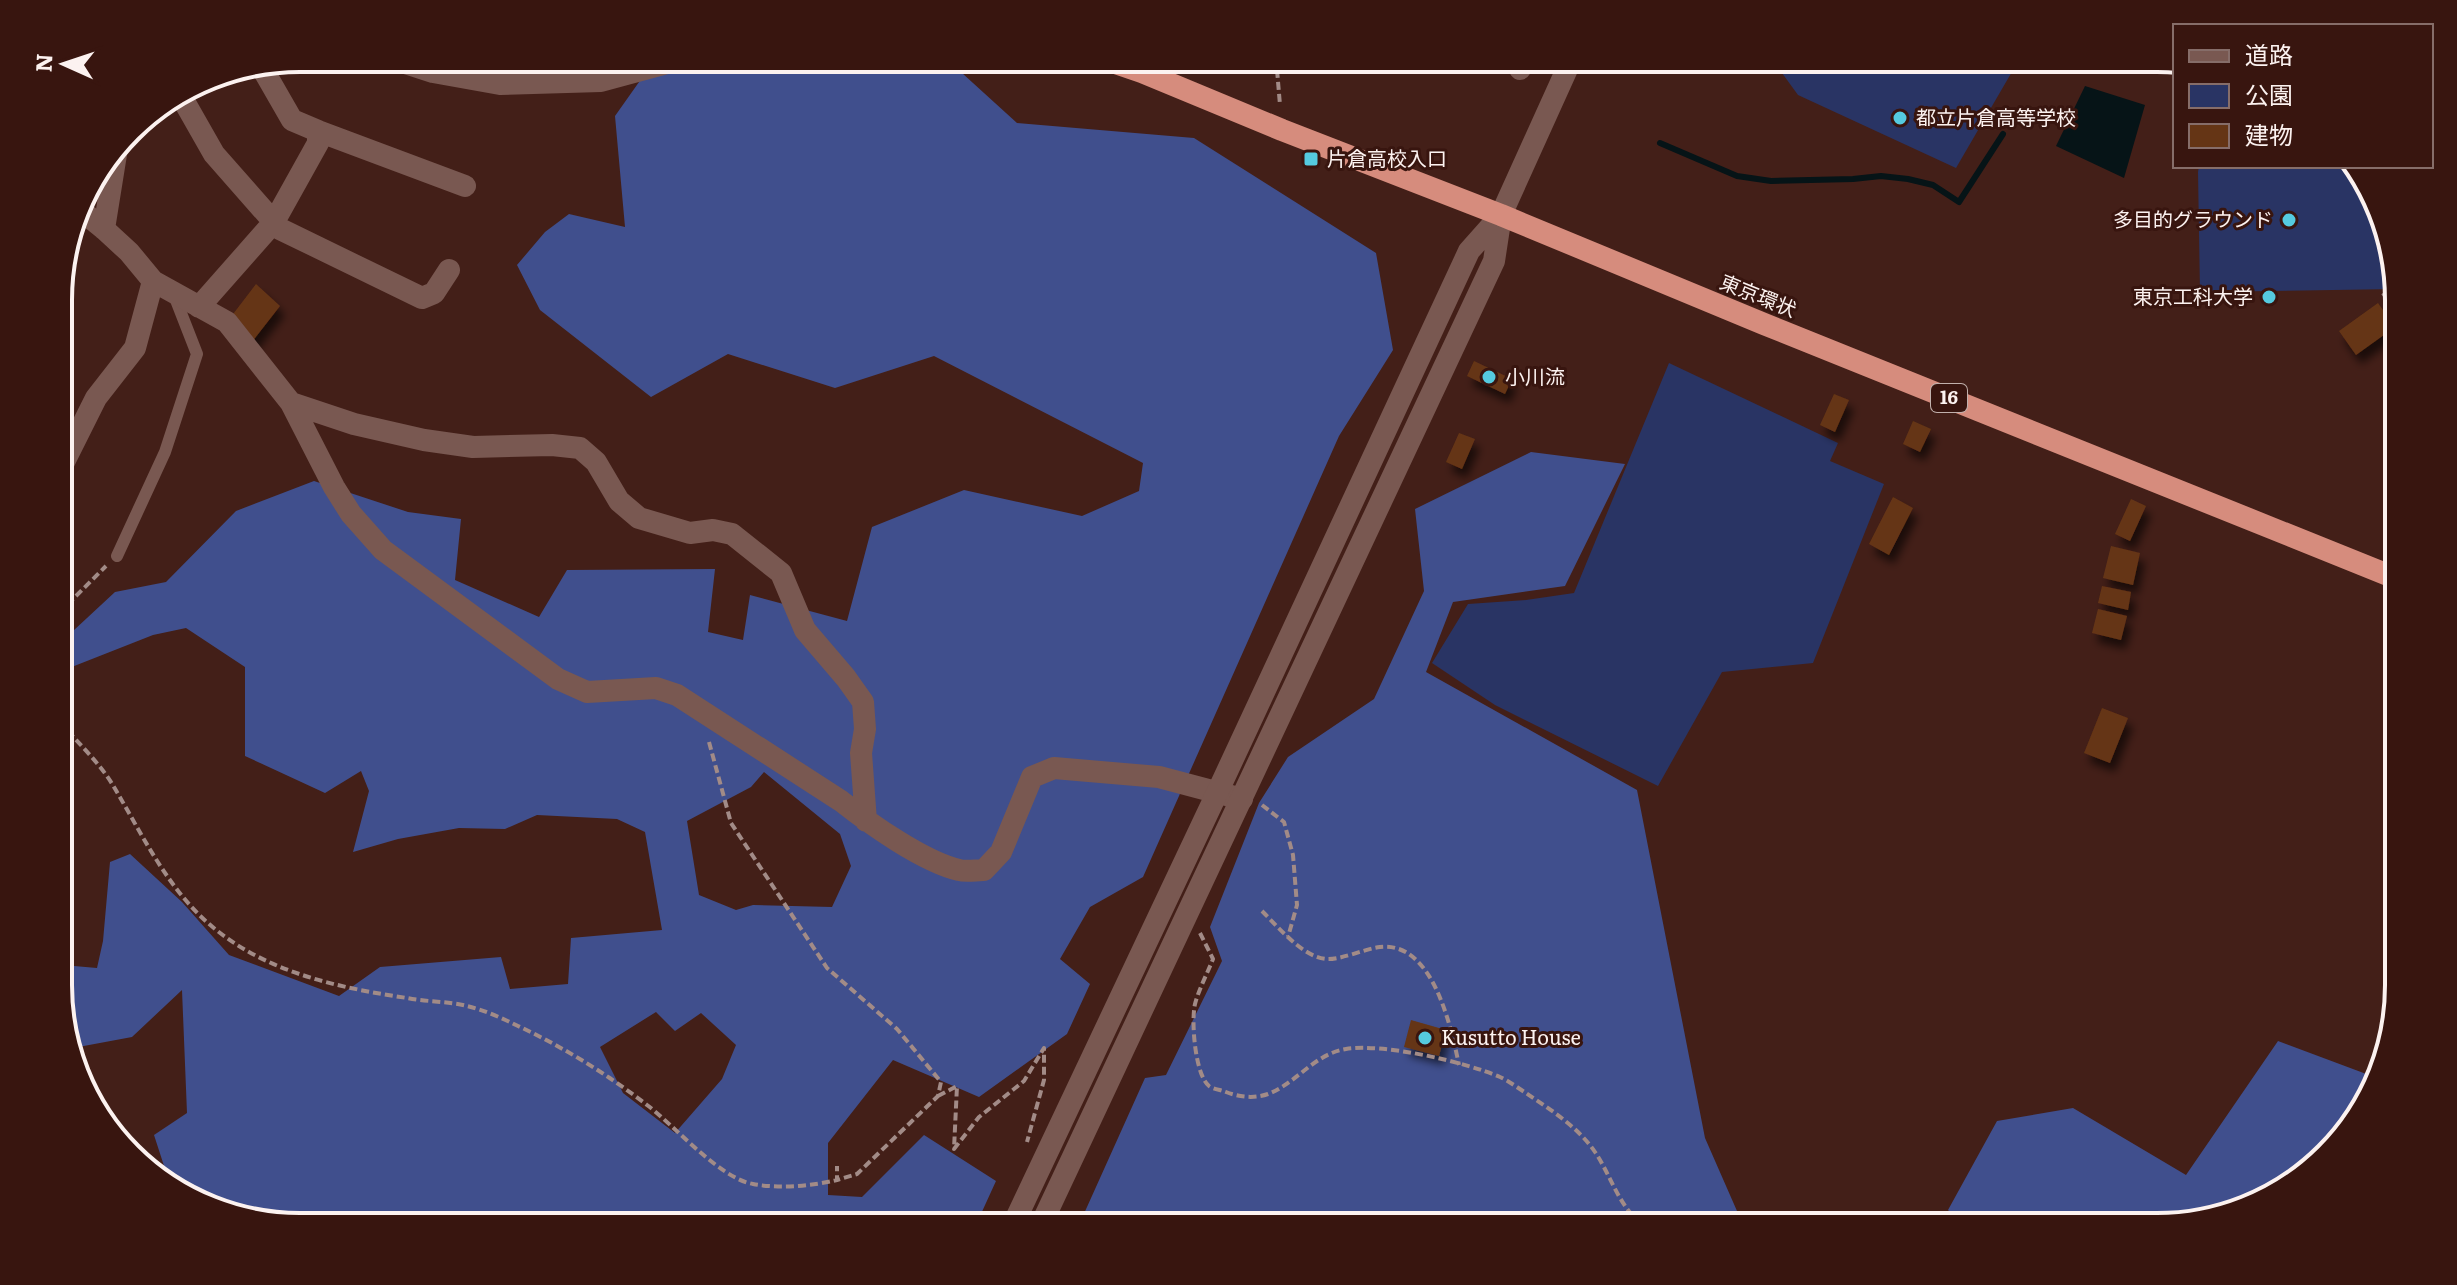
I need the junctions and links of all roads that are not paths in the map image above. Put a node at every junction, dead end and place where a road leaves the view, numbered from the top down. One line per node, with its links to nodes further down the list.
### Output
1 (433, 72): 2 (street)
2 (634, 72)
3 (1142, 72): 10 (highway, 東京環状 / 16)
4 (1566, 72): 10 (street)
5 (266, 75): 7 (street)
6 (185, 103): 12 (street)
7 (318, 131): 9 (street); 12 (street)
8 (114, 169): 13 (street)
9 (465, 186)
10 (1501, 215): 20 (highway, 東京環状 / 16); 21 (street); 22 (street)
11 (88, 216): 13 (street)
12 (274, 222): 14 (street); 16 (street)
13 (104, 229): 15 (street)
14 (449, 270)
15 (163, 286): 16 (street); 18 (street); 19 (lane)
16 (199, 307): 17 (street)
17 (291, 403): 23 (street); 23 (street)
18 (72, 446)
19 (117, 556)
20 (2385, 574)
21 (1218, 791): 22 (street); 23 (street); 24 (street)
22 (1242, 799): 25 (street)
23 (866, 821)
24 (1019, 1213)
25 (1047, 1213)

